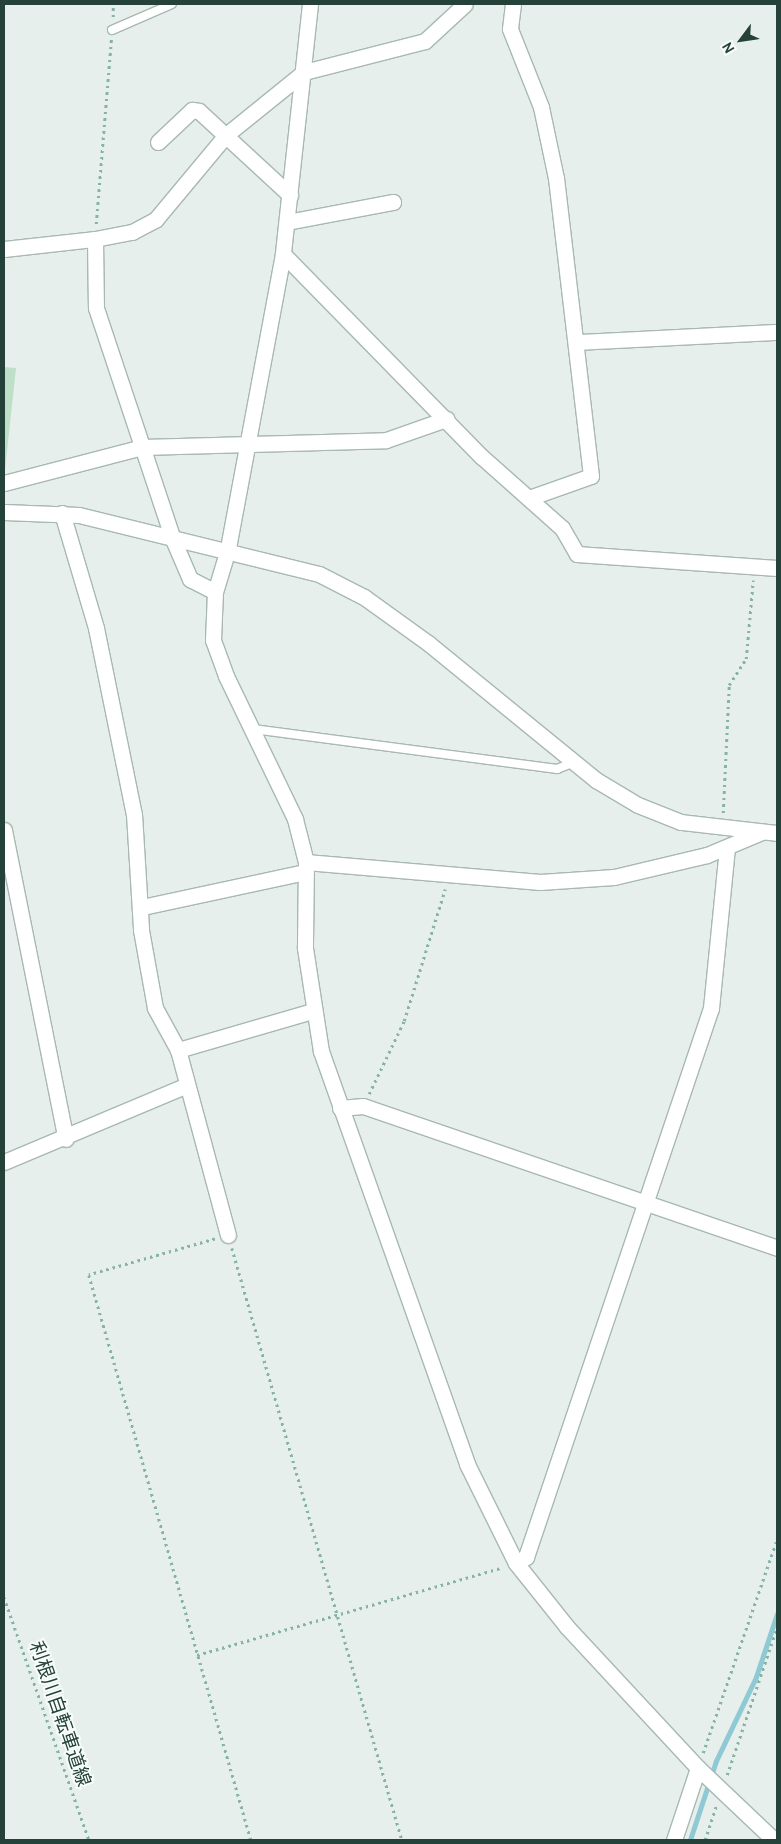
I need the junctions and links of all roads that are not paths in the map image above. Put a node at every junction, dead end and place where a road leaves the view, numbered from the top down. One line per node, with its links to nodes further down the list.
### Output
1 (172, 4): 5 (lane)
2 (310, 4): 6 (street)
3 (465, 4): 6 (street)
4 (513, 4): 16 (street)
5 (112, 30)
6 (304, 72): 7 (street); 9 (street)
7 (226, 135): 8 (street); 9 (street); 12 (street)
8 (158, 142)
9 (290, 195): 11 (street)
10 (393, 202): 11 (street)
11 (287, 222): 14 (street)
12 (94, 240): 13 (street); 19 (street)
13 (4, 249)
14 (283, 254): 17 (street); 18 (street)
15 (777, 332): 16 (street)
16 (578, 342): 21 (street)
17 (446, 419): 18 (street); 21 (street)
18 (246, 442): 19 (street); 25 (street)
19 (142, 447): 20 (street); 24 (street)
20 (4, 483)
21 (529, 498): 26 (street)
22 (4, 512): 23 (street)
23 (62, 513): 24 (street); 34 (street)
24 (172, 537): 25 (street); 27 (street)
25 (228, 549): 27 (street); 29 (street)
26 (777, 568)
27 (214, 592): 28 (street)
28 (253, 729): 29 (lane); 33 (street)
29 (574, 762): 31 (street)
30 (4, 830): 39 (street)
31 (770, 833): 32 (street)
32 (727, 849): 33 (street); 41 (street)
33 (306, 867): 34 (street); 35 (street)
34 (142, 907): 36 (street)
35 (312, 1011): 36 (street); 38 (street)
36 (178, 1050): 37 (street)
37 (185, 1086): 39 (street); 42 (street)
38 (340, 1108): 41 (street); 44 (street)
39 (66, 1139): 40 (street)
40 (4, 1162)
41 (645, 1202): 43 (street); 44 (street)
42 (228, 1235)
43 (777, 1248)
44 (516, 1564): 45 (street)
45 (698, 1768): 46 (street); 47 (street)
46 (674, 1840)
47 (774, 1840)

